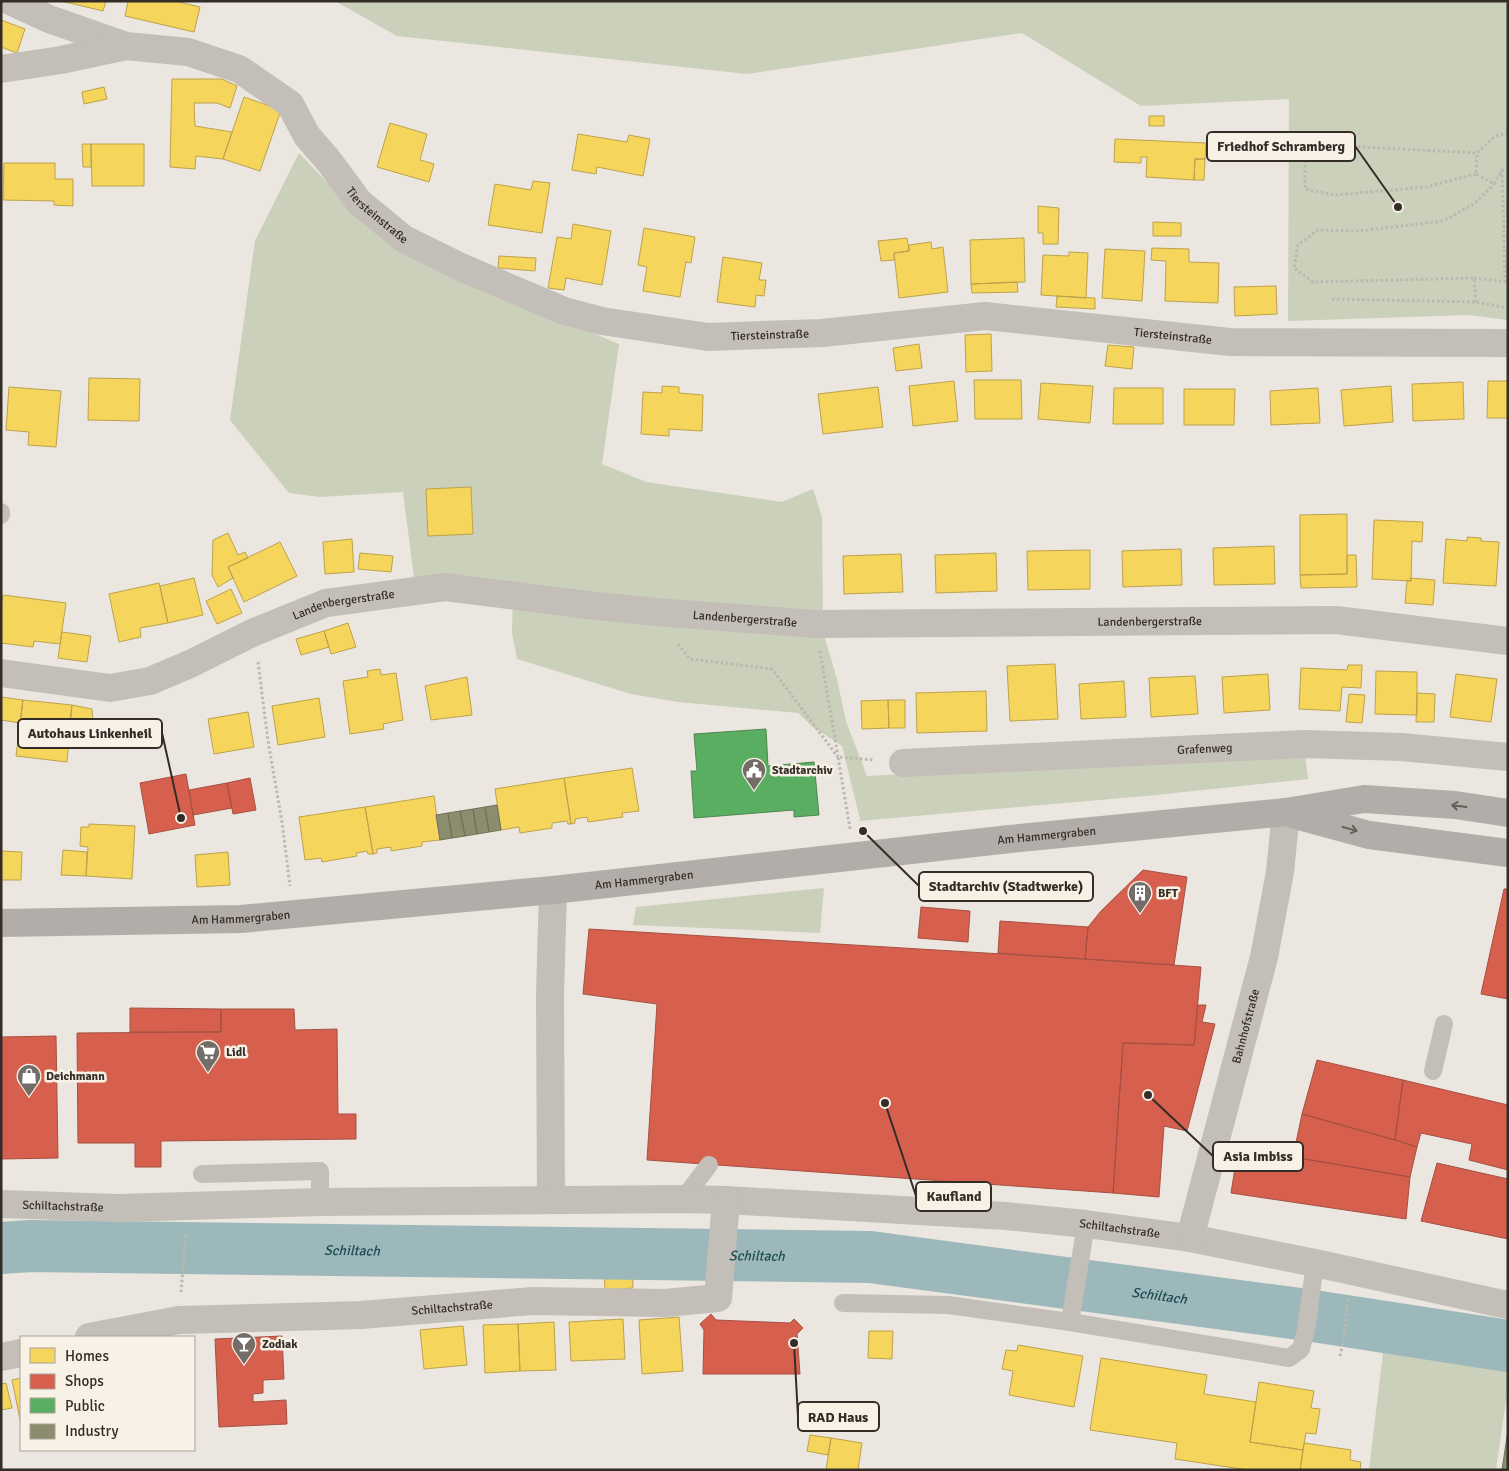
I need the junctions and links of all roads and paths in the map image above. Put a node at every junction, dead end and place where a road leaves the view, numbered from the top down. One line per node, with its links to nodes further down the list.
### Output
1 (10, 1): 2 (street, Tiersteinstraße)
2 (126, 46): 3 (street, Tiersteinstraße); 16 (street, Tiersteinstraße)
3 (1, 69)
4 (1508, 133): 5 (path)
5 (1476, 153): 8 (path); 8 (path)
6 (1502, 170): 7 (path); 9 (path); 10 (path)
7 (1508, 170)
8 (1476, 174): 9 (path)
9 (1494, 184): 11 (path)
10 (1506, 227): 12 (path)
11 (1474, 278): 12 (path); 14 (path)
12 (1506, 282)
13 (1332, 299): 14 (path)
14 (1476, 302): 15 (path)
15 (1508, 308)
16 (1508, 343)
17 (815, 624): 18 (street, Landenbergerstraße); 19 (street, Landenbergerstraße); 22 (path)
18 (252, 633): 21 (street, Landenbergerstraße); 30 (path)
19 (1508, 641)
20 (690, 659): 22 (path)
21 (1, 673)
22 (838, 757): 24 (path); 28 (path)
23 (1508, 757): 24 (street, Grafenweg)
24 (903, 764)
25 (1286, 812): 26 (main road, one-way to 25); 27 (main road, one-way to 27); 28 (main road, Am Hammergraben); 43 (street, Bahnhofstraße)
26 (1508, 813)
27 (1508, 853)
28 (855, 856): 29 (main road, Am Hammergraben)
29 (553, 890): 30 (main road, Am Hammergraben); 37 (street)
30 (294, 914): 31 (main road, Am Hammergraben)
31 (1, 923)
32 (1444, 1024): 33 (lane)
33 (1433, 1071)
34 (708, 1165): 36 (lane)
35 (202, 1174): 39 (lane)
36 (683, 1199): 37 (street, Schiltachstraße); 38 (street, Schiltachstraße)
37 (551, 1200): 39 (street, Schiltachstraße)
38 (726, 1200): 42 (street, Schiltachstraße); 50 (street, Schiltachstraße)
39 (320, 1202): 40 (street, Schiltachstraße)
40 (1, 1204)
41 (186, 1232): 45 (path)
42 (1084, 1236): 43 (street, Schiltachstraße); 49 (lane)
43 (1190, 1238): 44 (street, Schiltachstraße)
44 (1313, 1275): 48 (street, Schiltachstraße); 49 (lane)
45 (181, 1291)
46 (1348, 1292): 52 (path)
47 (843, 1303): 49 (lane)
48 (1508, 1305)
49 (1071, 1315)
50 (94, 1336)
51 (20, 1353): 53 (street)
52 (1340, 1356)
53 (1, 1357)

